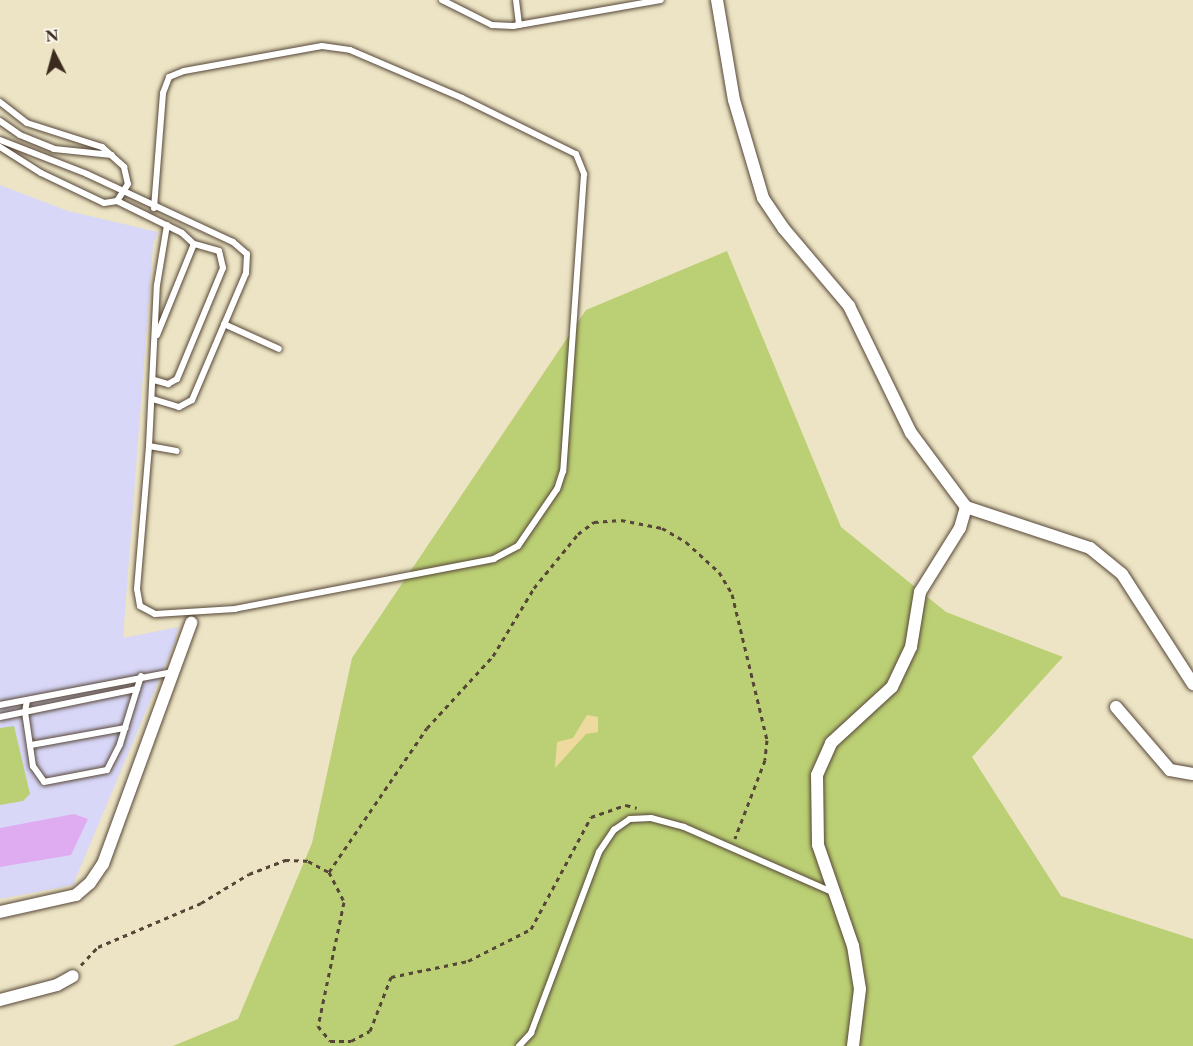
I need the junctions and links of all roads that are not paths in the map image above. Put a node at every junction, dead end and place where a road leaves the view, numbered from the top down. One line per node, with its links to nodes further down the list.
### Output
1 (442, 0): 5 (lane)
2 (516, 0): 5 (lane)
3 (661, 0): 5 (lane)
4 (717, 0): 25 (street)
5 (519, 25)
6 (0, 102): 10 (lane)
7 (0, 121): 10 (lane)
8 (0, 140): 11 (lane)
9 (0, 147): 12 (lane)
10 (112, 155): 11 (lane)
11 (125, 194): 12 (lane); 13 (lane)
12 (117, 201): 14 (lane)
13 (154, 208): 15 (lane); 26 (lane)
14 (167, 225): 16 (lane); 19 (lane)
15 (220, 236): 17 (lane); 18 (lane)
16 (194, 244): 17 (lane); 19 (lane)
17 (214, 247): 21 (lane)
18 (224, 324): 20 (lane); 22 (lane)
19 (155, 341): 21 (lane)
20 (279, 349)
21 (154, 380): 22 (lane)
22 (152, 399): 23 (lane)
23 (149, 447): 24 (lane); 26 (lane)
24 (177, 451)
25 (966, 507): 29 (street); 39 (street)
26 (193, 619): 27 (street)
27 (173, 672): 28 (lane); 40 (street)
28 (141, 676): 30 (lane); 31 (lane)
29 (1193, 684)
30 (137, 689): 34 (lane); 36 (lane)
31 (27, 700): 32 (lane); 34 (lane)
32 (0, 705)
33 (1116, 706): 38 (street)
34 (25, 712): 35 (lane); 37 (lane)
35 (0, 717)
36 (125, 728): 37 (lane); 37 (lane)
37 (31, 745)
38 (1193, 774)
39 (834, 893): 43 (lane); 44 (street)
40 (0, 912)
41 (73, 976): 42 (street)
42 (0, 1000)
43 (519, 1046)
44 (853, 1046)

